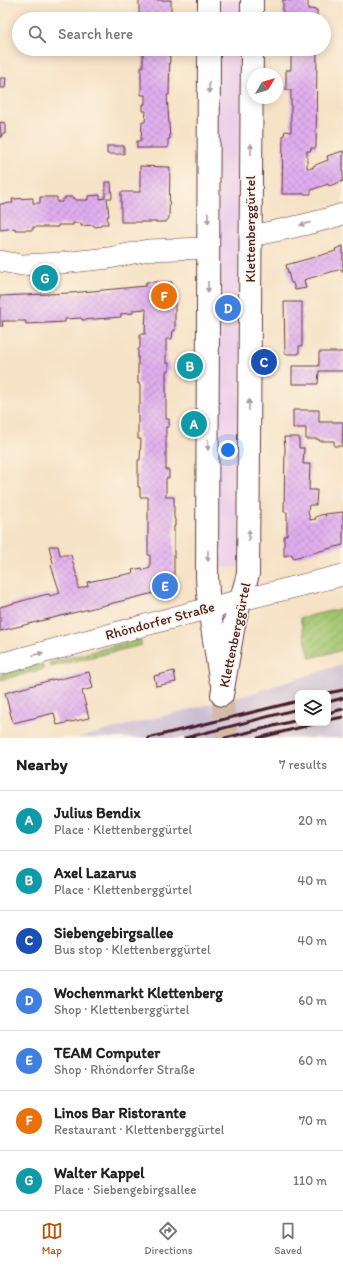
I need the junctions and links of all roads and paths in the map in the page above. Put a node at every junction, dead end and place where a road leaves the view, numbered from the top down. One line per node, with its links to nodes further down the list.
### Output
1 (209, 0): 3 (main road)
2 (252, 0): 4 (main road)
3 (209, 12)
4 (252, 12)
5 (209, 56): 9 (main road, Klettenberggürtel, one-way to 9)
6 (252, 56): 8 (main road, Klettenberggürtel, one-way to 6)
7 (343, 214): 8 (street, one-way to 8)
8 (250, 236): 12 (main road, Klettenberggürtel, one-way to 8)
9 (208, 248): 10 (street); 13 (main road, Klettenberggürtel, one-way to 13)
10 (0, 262)
11 (343, 575): 12 (street, Rhöndorfer Straße)
12 (242, 600): 13 (street, Rhöndorfer Straße); 13 (main road, Klettenberggürtel)
13 (209, 608): 14 (street, Rhöndorfer Straße, one-way to 13)
14 (0, 664)

